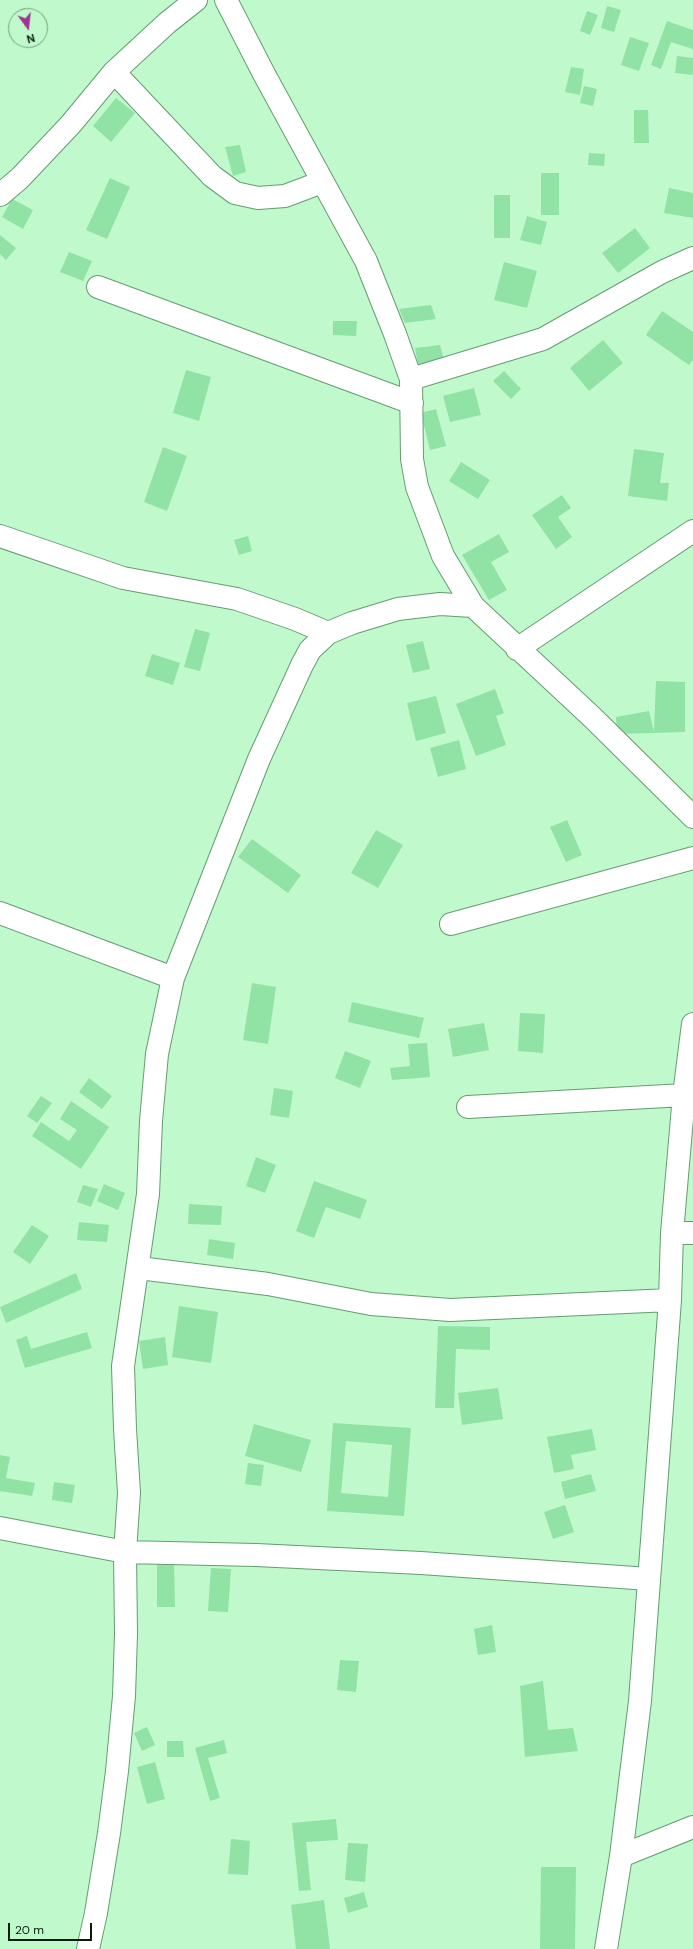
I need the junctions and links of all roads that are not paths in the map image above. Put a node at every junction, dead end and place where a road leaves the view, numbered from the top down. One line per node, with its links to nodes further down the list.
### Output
1 (196, 0): 3 (street)
2 (226, 0): 4 (street)
3 (114, 72): 4 (street); 5 (street)
4 (322, 182): 8 (street)
5 (0, 195)
6 (693, 258): 8 (street)
7 (98, 286): 9 (street)
8 (411, 379): 9 (street)
9 (412, 403): 12 (street)
10 (693, 531): 14 (street)
11 (0, 536): 13 (street)
12 (473, 606): 13 (street); 14 (street)
13 (328, 633): 19 (street)
14 (517, 649): 15 (street)
15 (693, 817)
16 (693, 858): 18 (street)
17 (0, 913): 19 (street)
18 (451, 924)
19 (173, 978): 24 (street)
20 (693, 1024): 21 (street)
21 (684, 1095): 22 (street); 23 (street)
22 (468, 1107)
23 (683, 1233): 25 (street)
24 (138, 1268): 25 (street); 27 (street)
25 (670, 1300): 28 (street)
26 (0, 1528): 27 (street)
27 (125, 1552): 28 (street); 31 (street)
28 (649, 1579): 30 (street)
29 (693, 1827): 30 (street)
30 (621, 1856): 32 (street)
31 (88, 1949)
32 (606, 1949)

